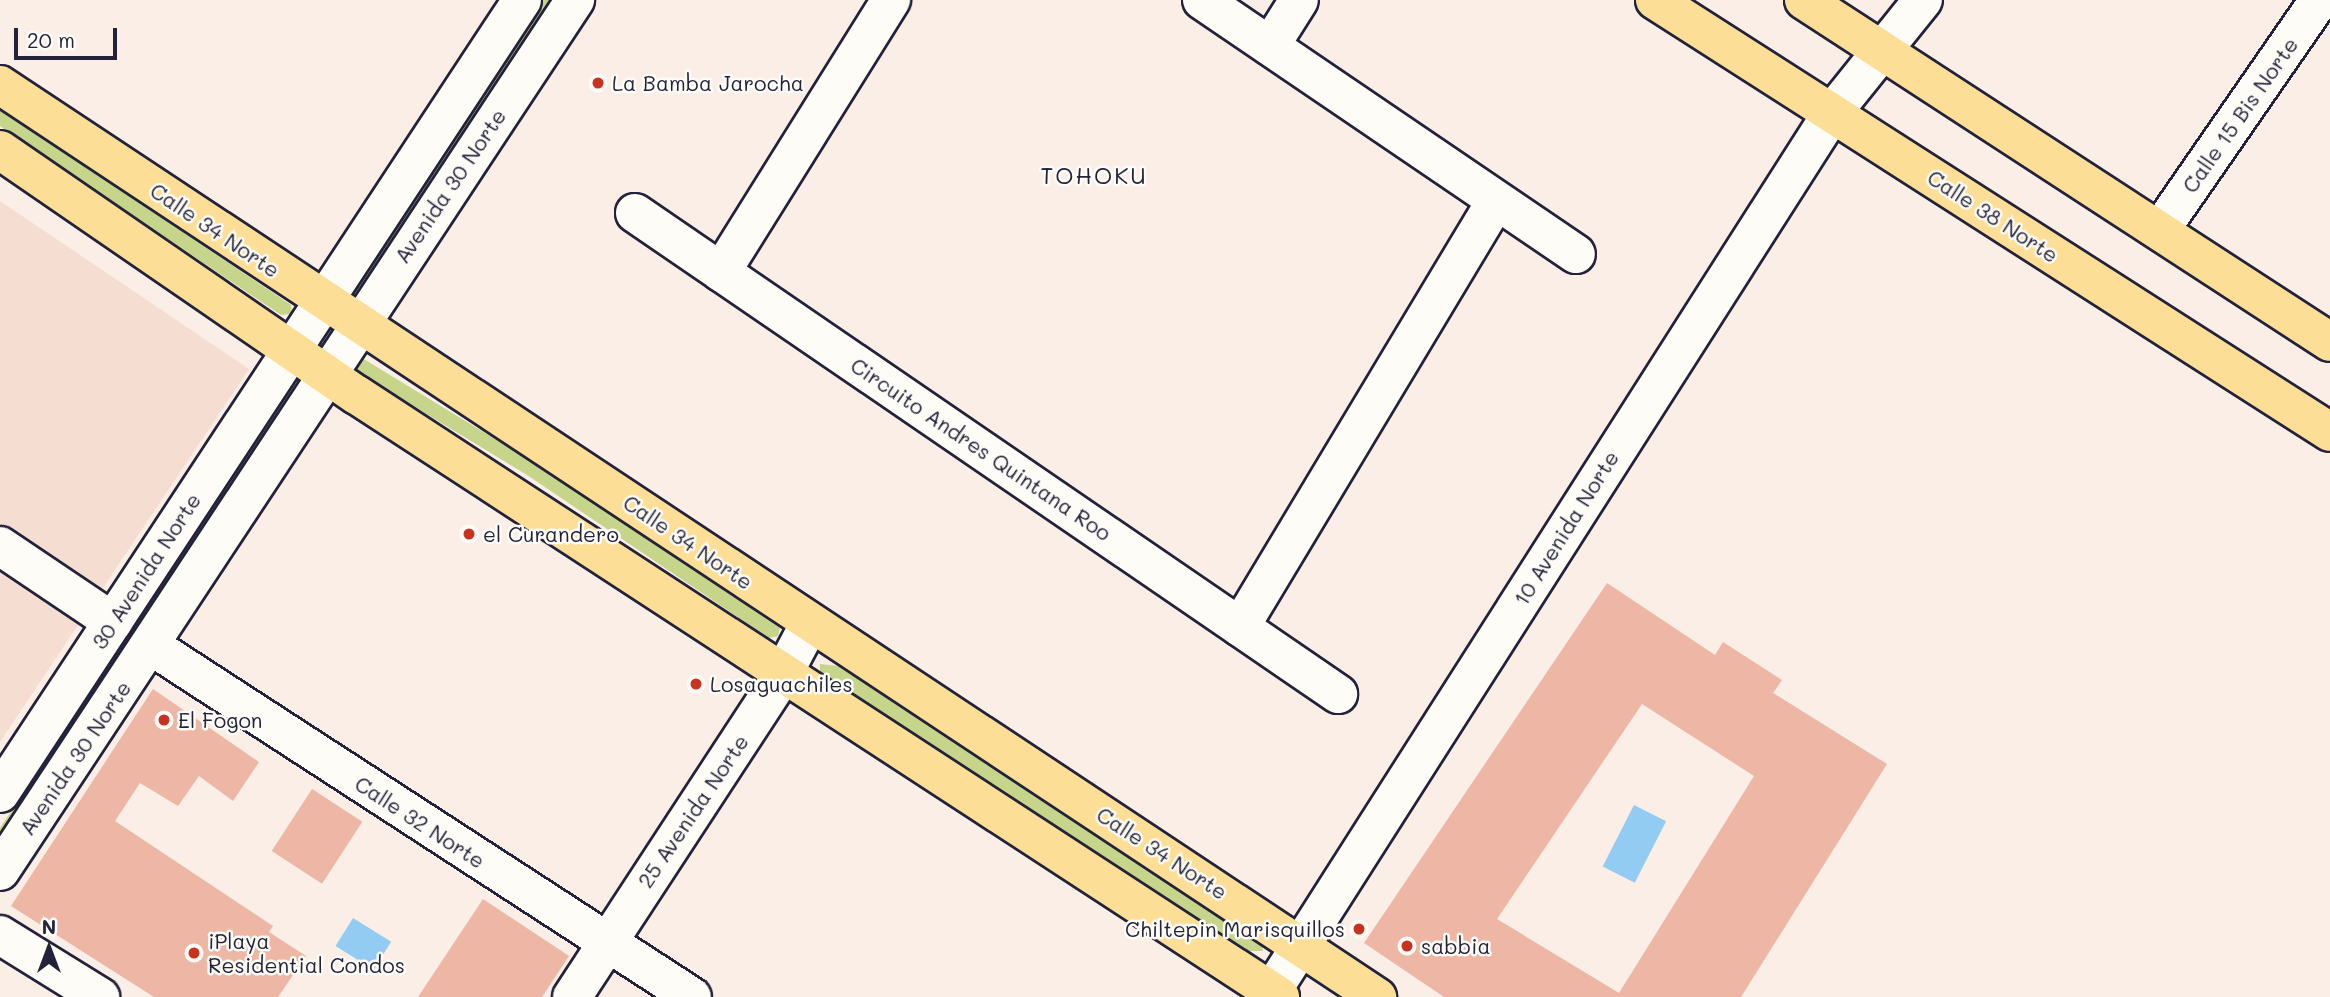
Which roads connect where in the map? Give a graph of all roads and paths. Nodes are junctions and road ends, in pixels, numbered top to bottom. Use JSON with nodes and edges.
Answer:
{"nodes":[{"id":1,"x":575,"y":0,"type":"edge"},
{"id":2,"x":891,"y":0,"type":"edge"},
{"id":3,"x":1202,"y":0,"type":"edge"},
{"id":4,"x":1299,"y":0,"type":"edge"},
{"id":5,"x":1655,"y":0,"type":"edge"},
{"id":6,"x":1804,"y":0,"type":"edge"},
{"id":7,"x":1923,"y":0,"type":"edge"},
{"id":8,"x":2319,"y":0,"type":"edge"},
{"id":9,"x":510,"y":4,"type":"edge"},
{"id":10,"x":1258,"y":24,"type":"edge"},
{"id":11,"x":1884,"y":55,"type":"junction"},
{"id":12,"x":0,"y":85,"type":"edge"},
{"id":13,"x":1832,"y":113,"type":"junction"},
{"id":14,"x":0,"y":150,"type":"edge"},
{"id":15,"x":1496,"y":201,"type":"junction"},
{"id":16,"x":635,"y":213,"type":"dead end"},
{"id":17,"x":2161,"y":230,"type":"junction"},
{"id":18,"x":1576,"y":254,"type":"dead end"},
{"id":19,"x":721,"y":272,"type":"junction"},
{"id":20,"x":322,"y":300,"type":"junction"},
{"id":21,"x":358,"y":324,"type":"junction"},
{"id":22,"x":2330,"y":342,"type":"edge"},
{"id":23,"x":290,"y":348,"type":"junction"},
{"id":24,"x":326,"y":373,"type":"junction"},
{"id":25,"x":2326,"y":422,"type":"edge"},
{"id":26,"x":0,"y":546,"type":"edge"},
{"id":27,"x":113,"y":622,"type":"junction"},
{"id":28,"x":810,"y":623,"type":"junction"},
{"id":29,"x":1240,"y":627,"type":"junction"},
{"id":30,"x":150,"y":645,"type":"junction"},
{"id":31,"x":783,"y":674,"type":"junction"},
{"id":32,"x":1338,"y":694,"type":"dead end"},
{"id":33,"x":0,"y":793,"type":"edge"},
{"id":34,"x":0,"y":871,"type":"edge"},
{"id":35,"x":0,"y":935,"type":"edge"},
{"id":36,"x":606,"y":943,"type":"junction"},
{"id":37,"x":1302,"y":945,"type":"junction"},
{"id":38,"x":1273,"y":995,"type":"edge"},
{"id":39,"x":100,"y":997,"type":"edge"},
{"id":40,"x":572,"y":997,"type":"edge"},
{"id":41,"x":692,"y":997,"type":"edge"},
{"id":42,"x":1377,"y":997,"type":"edge"}],
"edges":[{"from":1,"to":21,"type":"street","name":"Avenida 30 Norte"},
{"from":2,"to":19,"type":"street"},
{"from":3,"to":10,"type":"street"},
{"from":4,"to":10,"type":"street"},
{"from":5,"to":13,"type":"main road","name":"Calle 38 Norte"},
{"from":6,"to":11,"type":"main road"},
{"from":7,"to":11,"type":"street","name":"10 Avenida Norte"},
{"from":8,"to":17,"type":"street","name":"Calle 15 Bis Norte"},
{"from":9,"to":20,"type":"street","name":"Avenida 30 Norte"},
{"from":10,"to":15,"type":"street"},
{"from":11,"to":13,"type":"street","name":"10 Avenida Norte"},
{"from":11,"to":17,"type":"main road"},
{"from":12,"to":20,"type":"main road","name":"Calle 34 Norte"},
{"from":13,"to":25,"type":"main road","name":"Calle 38 Norte"},
{"from":13,"to":37,"type":"street","name":"10 Avenida Norte"},
{"from":14,"to":23,"type":"main road"},
{"from":15,"to":18,"type":"street"},
{"from":15,"to":29,"type":"street"},
{"from":16,"to":19,"type":"street","name":"Circuito Andres Quintana Roo"},
{"from":17,"to":22,"type":"main road"},
{"from":19,"to":29,"type":"street","name":"Circuito Andres Quintana Roo"},
{"from":20,"to":21,"type":"main road","name":"Calle 34 Norte"},
{"from":20,"to":23,"type":"street","name":"Avenida 30 Norte"},
{"from":21,"to":24,"type":"street","name":"Avenida 30 Norte"},
{"from":21,"to":28,"type":"main road","name":"Calle 34 Norte"},
{"from":23,"to":24,"type":"main road"},
{"from":23,"to":27,"type":"street","name":"30 Avenida Norte"},
{"from":24,"to":30,"type":"street","name":"30 Avenida Norte"},
{"from":24,"to":31,"type":"main road"},
{"from":26,"to":27,"type":"street"},
{"from":27,"to":33,"type":"street","name":"30 Avenida Norte"},
{"from":28,"to":31,"type":"street","name":"25 Avenida Norte"},
{"from":28,"to":37,"type":"main road","name":"Calle 34 Norte"},
{"from":29,"to":32,"type":"street","name":"Circuito Andres Quintana Roo"},
{"from":30,"to":34,"type":"street","name":"Avenida 30 Norte"},
{"from":30,"to":36,"type":"street","name":"Calle 32 Norte"},
{"from":31,"to":36,"type":"street","name":"25 Avenida Norte"},
{"from":31,"to":38,"type":"main road"},
{"from":35,"to":39,"type":"street"},
{"from":36,"to":40,"type":"street","name":"25 Avenida Norte"},
{"from":36,"to":41,"type":"street","name":"Calle 32 Norte"},
{"from":37,"to":38,"type":"street","name":"10 Avenida Norte"},
{"from":37,"to":42,"type":"main road","name":"Calle 34 Norte"}]}
